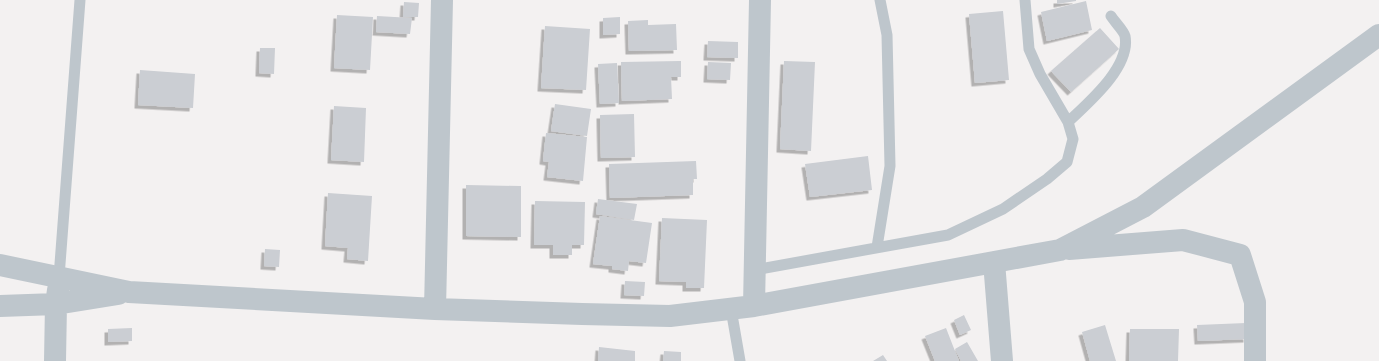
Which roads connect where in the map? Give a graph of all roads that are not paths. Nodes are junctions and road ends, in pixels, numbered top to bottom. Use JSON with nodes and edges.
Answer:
{"nodes":[{"id":1,"x":80,"y":0,"type":"edge"},
{"id":2,"x":442,"y":0,"type":"edge"},
{"id":3,"x":760,"y":0,"type":"edge"},
{"id":4,"x":880,"y":0,"type":"edge"},
{"id":5,"x":1025,"y":0,"type":"edge"},
{"id":6,"x":1111,"y":16,"type":"dead end"},
{"id":7,"x":1379,"y":36,"type":"edge"},
{"id":8,"x":1068,"y":122,"type":"junction"},
{"id":9,"x":877,"y":247,"type":"junction"},
{"id":10,"x":1060,"y":250,"type":"junction"},
{"id":11,"x":994,"y":262,"type":"junction"},
{"id":12,"x":0,"y":266,"type":"edge"},
{"id":13,"x":754,"y":270,"type":"junction"},
{"id":14,"x":59,"y":277,"type":"junction"},
{"id":15,"x":129,"y":292,"type":"junction"},
{"id":16,"x":56,"y":304,"type":"junction"},
{"id":17,"x":0,"y":306,"type":"edge"},
{"id":18,"x":754,"y":306,"type":"junction"},
{"id":19,"x":436,"y":309,"type":"junction"},
{"id":20,"x":731,"y":309,"type":"junction"},
{"id":21,"x":55,"y":361,"type":"edge"},
{"id":22,"x":740,"y":361,"type":"edge"},
{"id":23,"x":1002,"y":361,"type":"edge"},
{"id":24,"x":1255,"y":361,"type":"edge"}],
"edges":[{"from":1,"to":14,"type":"lane"},
{"from":2,"to":19,"type":"street"},
{"from":3,"to":13,"type":"street"},
{"from":4,"to":9,"type":"lane"},
{"from":5,"to":8,"type":"lane"},
{"from":6,"to":8,"type":"lane"},
{"from":7,"to":10,"type":"street"},
{"from":8,"to":9,"type":"lane"},
{"from":9,"to":13,"type":"lane"},
{"from":10,"to":11,"type":"street"},
{"from":10,"to":24,"type":"street"},
{"from":11,"to":18,"type":"street"},
{"from":11,"to":23,"type":"street"},
{"from":12,"to":14,"type":"street"},
{"from":13,"to":18,"type":"street"},
{"from":14,"to":15,"type":"street"},
{"from":14,"to":16,"type":"street"},
{"from":15,"to":16,"type":"street"},
{"from":15,"to":19,"type":"street"},
{"from":16,"to":17,"type":"street"},
{"from":16,"to":21,"type":"street"},
{"from":18,"to":20,"type":"street"},
{"from":19,"to":20,"type":"street"},
{"from":20,"to":22,"type":"lane"}]}
